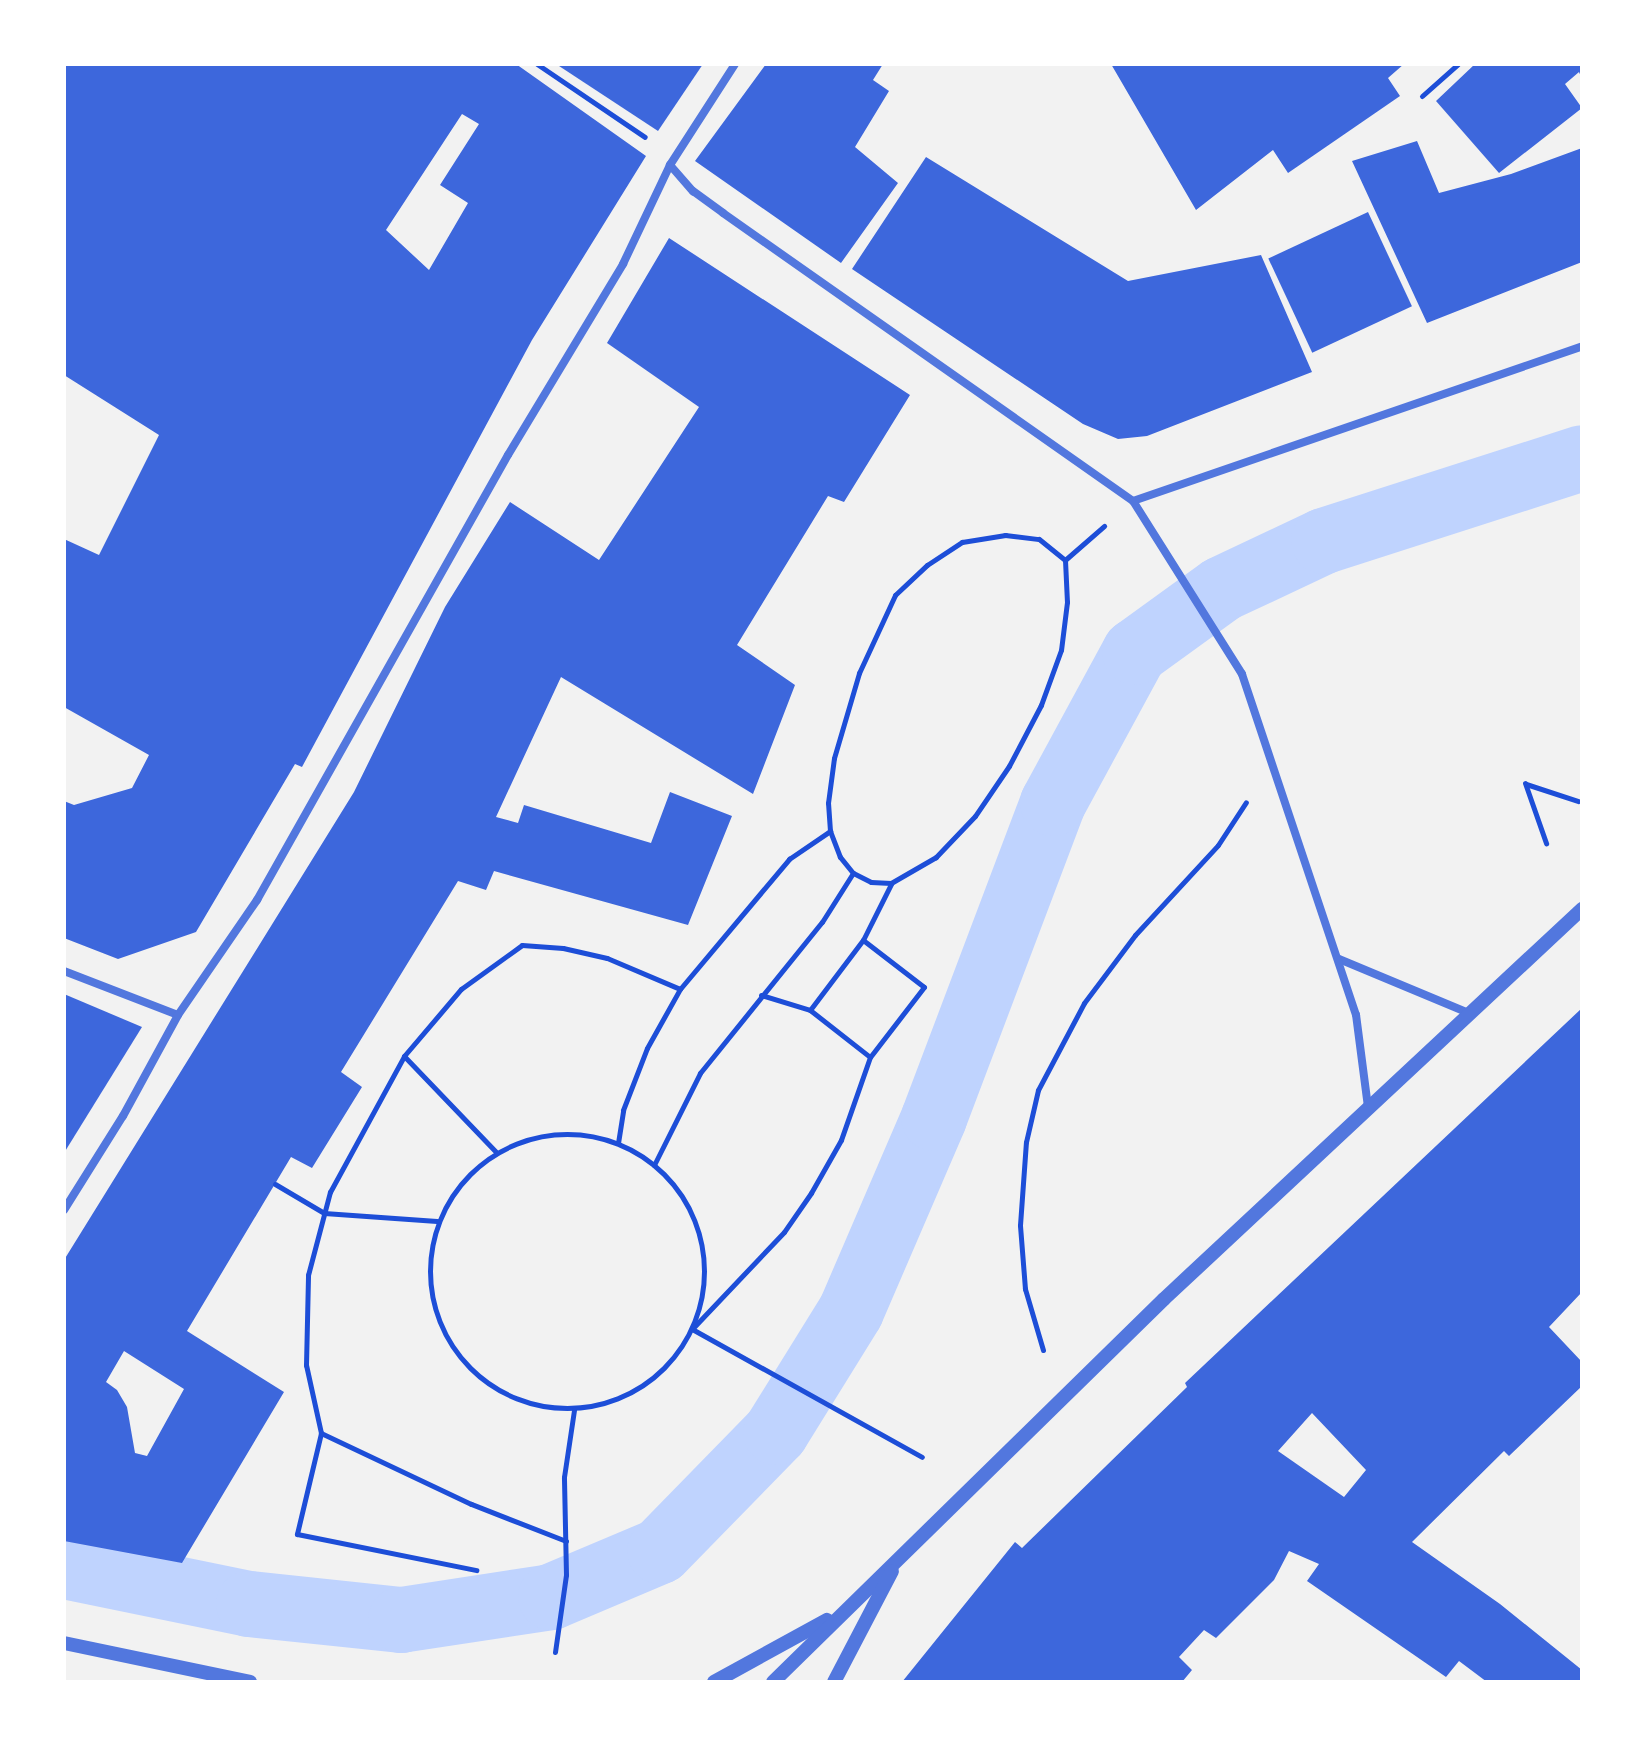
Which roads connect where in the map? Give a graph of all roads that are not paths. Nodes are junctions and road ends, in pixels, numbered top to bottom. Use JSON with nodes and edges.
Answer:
{"nodes":[{"id":1,"x":735,"y":64,"type":"edge"},
{"id":2,"x":670,"y":165,"type":"junction"},
{"id":3,"x":1582,"y":346,"type":"edge"},
{"id":4,"x":1133,"y":501,"type":"junction"},
{"id":5,"x":1582,"y":909,"type":"edge"},
{"id":6,"x":1339,"y":959,"type":"junction"},
{"id":7,"x":64,"y":971,"type":"edge"},
{"id":8,"x":178,"y":1015,"type":"junction"},
{"id":9,"x":1473,"y":1015,"type":"junction"},
{"id":10,"x":1369,"y":1111,"type":"junction"},
{"id":11,"x":64,"y":1210,"type":"edge"},
{"id":12,"x":898,"y":1560,"type":"junction"},
{"id":13,"x":844,"y":1610,"type":"junction"},
{"id":14,"x":64,"y":1643,"type":"edge"},
{"id":15,"x":834,"y":1679,"type":"edge"},
{"id":16,"x":250,"y":1682,"type":"edge"},
{"id":17,"x":714,"y":1682,"type":"edge"},
{"id":18,"x":773,"y":1682,"type":"edge"}],
"edges":[{"from":1,"to":2,"type":"street"},
{"from":2,"to":4,"type":"street"},
{"from":2,"to":8,"type":"street"},
{"from":3,"to":4,"type":"street"},
{"from":4,"to":6,"type":"street"},
{"from":5,"to":9,"type":"street"},
{"from":6,"to":9,"type":"street"},
{"from":6,"to":10,"type":"street"},
{"from":7,"to":8,"type":"street"},
{"from":8,"to":11,"type":"street"},
{"from":9,"to":10,"type":"street"},
{"from":10,"to":12,"type":"street"},
{"from":12,"to":13,"type":"street"},
{"from":12,"to":15,"type":"street"},
{"from":13,"to":17,"type":"street"},
{"from":13,"to":18,"type":"street"},
{"from":14,"to":16,"type":"street"}]}
